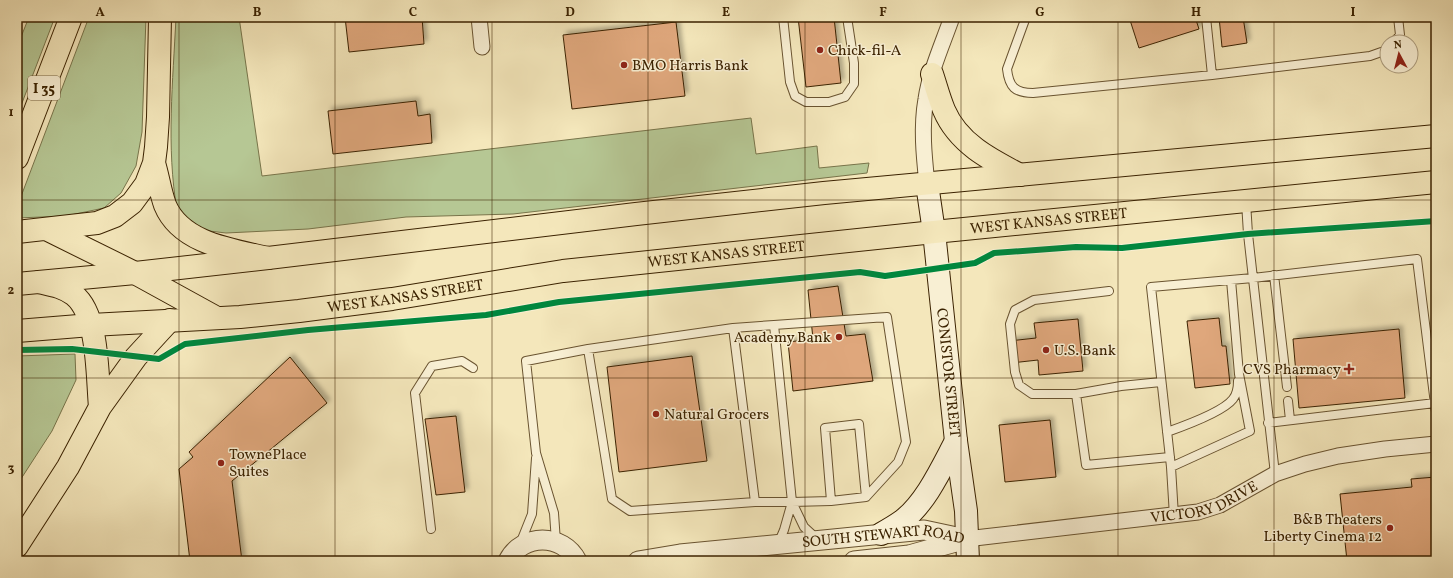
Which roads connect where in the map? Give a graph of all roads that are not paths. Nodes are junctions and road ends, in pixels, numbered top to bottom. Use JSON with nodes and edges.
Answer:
{"nodes":[{"id":1,"x":71,"y":17,"type":"edge"},
{"id":2,"x":160,"y":17,"type":"edge"},
{"id":3,"x":479,"y":17,"type":"edge"},
{"id":4,"x":783,"y":17,"type":"edge"},
{"id":5,"x":847,"y":17,"type":"edge"},
{"id":6,"x":952,"y":17,"type":"edge"},
{"id":7,"x":1026,"y":17,"type":"edge"},
{"id":8,"x":1206,"y":17,"type":"edge"},
{"id":9,"x":1398,"y":17,"type":"edge"},
{"id":10,"x":1400,"y":34,"type":"edge"},
{"id":11,"x":482,"y":47,"type":"dead end"},
{"id":12,"x":1379,"y":53,"type":"edge"},
{"id":13,"x":932,"y":74,"type":"junction"},
{"id":14,"x":1212,"y":75,"type":"junction"},
{"id":15,"x":1436,"y":136,"type":"edge"},
{"id":16,"x":17,"y":158,"type":"edge"},
{"id":17,"x":154,"y":162,"type":"junction"},
{"id":18,"x":1020,"y":175,"type":"junction"},
{"id":19,"x":1436,"y":182,"type":"edge"},
{"id":20,"x":927,"y":184,"type":"junction"},
{"id":21,"x":1246,"y":202,"type":"junction"},
{"id":22,"x":46,"y":229,"type":"junction"},
{"id":23,"x":17,"y":232,"type":"edge"},
{"id":24,"x":934,"y":232,"type":"junction"},
{"id":25,"x":268,"y":258,"type":"junction"},
{"id":26,"x":135,"y":273,"type":"junction"},
{"id":27,"x":1274,"y":275,"type":"junction"},
{"id":28,"x":1253,"y":278,"type":"junction"},
{"id":29,"x":1231,"y":280,"type":"junction"},
{"id":30,"x":27,"y":283,"type":"edge"},
{"id":31,"x":1109,"y":291,"type":"dead end"},
{"id":32,"x":215,"y":317,"type":"junction"},
{"id":33,"x":170,"y":320,"type":"junction"},
{"id":34,"x":91,"y":325,"type":"junction"},
{"id":35,"x":774,"y":325,"type":"junction"},
{"id":36,"x":733,"y":328,"type":"junction"},
{"id":37,"x":17,"y":331,"type":"edge"},
{"id":38,"x":588,"y":349,"type":"junction"},
{"id":39,"x":474,"y":368,"type":"dead end"},
{"id":40,"x":1239,"y":374,"type":"junction"},
{"id":41,"x":1161,"y":382,"type":"junction"},
{"id":42,"x":1286,"y":387,"type":"dead end"},
{"id":43,"x":1076,"y":394,"type":"junction"},
{"id":44,"x":1288,"y":401,"type":"dead end"},
{"id":45,"x":1435,"y":403,"type":"edge"},
{"id":46,"x":100,"y":407,"type":"junction"},
{"id":47,"x":1436,"y":412,"type":"edge"},
{"id":48,"x":1290,"y":420,"type":"junction"},
{"id":49,"x":1268,"y":423,"type":"junction"},
{"id":50,"x":1167,"y":432,"type":"junction"},
{"id":51,"x":956,"y":441,"type":"junction"},
{"id":52,"x":1436,"y":444,"type":"edge"},
{"id":53,"x":536,"y":453,"type":"junction"},
{"id":54,"x":1170,"y":457,"type":"junction"},
{"id":55,"x":1171,"y":466,"type":"junction"},
{"id":56,"x":1275,"y":474,"type":"junction"},
{"id":57,"x":866,"y":497,"type":"junction"},
{"id":58,"x":831,"y":501,"type":"junction"},
{"id":59,"x":755,"y":502,"type":"junction"},
{"id":60,"x":792,"y":502,"type":"junction"},
{"id":61,"x":1174,"y":516,"type":"junction"},
{"id":62,"x":432,"y":529,"type":"dead end"},
{"id":63,"x":881,"y":534,"type":"junction"},
{"id":64,"x":966,"y":539,"type":"junction"},
{"id":65,"x":818,"y":540,"type":"junction"},
{"id":66,"x":556,"y":542,"type":"junction"},
{"id":67,"x":777,"y":545,"type":"junction"},
{"id":68,"x":17,"y":546,"type":"edge"},
{"id":69,"x":509,"y":556,"type":"edge"},
{"id":70,"x":580,"y":560,"type":"edge"},
{"id":71,"x":638,"y":561,"type":"edge"},
{"id":72,"x":854,"y":561,"type":"edge"},
{"id":73,"x":968,"y":561,"type":"edge"}],
"edges":[{"from":1,"to":16,"type":"highway","number":"I 35"},
{"from":2,"to":17,"type":"highway"},
{"from":3,"to":11,"type":"street"},
{"from":4,"to":5,"type":"lane"},
{"from":6,"to":13,"type":"street"},
{"from":7,"to":14,"type":"lane"},
{"from":8,"to":14,"type":"lane"},
{"from":9,"to":10,"type":"lane"},
{"from":12,"to":14,"type":"lane"},
{"from":13,"to":18,"type":"highway"},
{"from":13,"to":20,"type":"street"},
{"from":15,"to":18,"type":"highway"},
{"from":17,"to":22,"type":"highway"},
{"from":17,"to":25,"type":"highway"},
{"from":18,"to":20,"type":"highway"},
{"from":19,"to":21,"type":"highway","name":"WEST KANSAS STREET"},
{"from":20,"to":24,"type":"main road","name":"CONISTOR STREET"},
{"from":20,"to":25,"type":"highway"},
{"from":21,"to":24,"type":"highway","name":"WEST KANSAS STREET"},
{"from":21,"to":28,"type":"lane"},
{"from":22,"to":23,"type":"highway"},
{"from":22,"to":26,"type":"highway"},
{"from":24,"to":32,"type":"highway","name":"WEST KANSAS STREET"},
{"from":24,"to":51,"type":"main road","name":"CONISTOR STREET"},
{"from":25,"to":26,"type":"highway"},
{"from":26,"to":30,"type":"highway"},
{"from":26,"to":32,"type":"highway"},
{"from":27,"to":28,"type":"lane"},
{"from":27,"to":42,"type":"lane"},
{"from":27,"to":45,"type":"lane"},
{"from":28,"to":29,"type":"lane"},
{"from":28,"to":49,"type":"lane"},
{"from":29,"to":40,"type":"lane"},
{"from":29,"to":41,"type":"lane"},
{"from":30,"to":34,"type":"highway"},
{"from":31,"to":43,"type":"lane"},
{"from":32,"to":33,"type":"highway","name":"WEST KANSAS STREET"},
{"from":33,"to":34,"type":"highway","name":"WEST KANSAS STREET"},
{"from":33,"to":46,"type":"highway"},
{"from":34,"to":37,"type":"highway","name":"WEST KANSAS STREET"},
{"from":34,"to":46,"type":"highway"},
{"from":35,"to":36,"type":"lane"},
{"from":35,"to":57,"type":"lane"},
{"from":35,"to":60,"type":"lane"},
{"from":36,"to":38,"type":"lane"},
{"from":36,"to":59,"type":"lane"},
{"from":38,"to":53,"type":"lane"},
{"from":38,"to":59,"type":"lane"},
{"from":39,"to":62,"type":"lane"},
{"from":40,"to":50,"type":"lane"},
{"from":40,"to":55,"type":"lane"},
{"from":41,"to":43,"type":"lane"},
{"from":41,"to":50,"type":"lane"},
{"from":43,"to":54,"type":"lane"},
{"from":44,"to":48,"type":"lane"},
{"from":45,"to":47,"type":"lane"},
{"from":45,"to":48,"type":"lane"},
{"from":46,"to":68,"type":"highway"},
{"from":48,"to":49,"type":"lane"},
{"from":49,"to":56,"type":"lane"},
{"from":50,"to":54,"type":"lane"},
{"from":51,"to":63,"type":"main road"},
{"from":51,"to":64,"type":"main road","name":"CONISTOR STREET"},
{"from":52,"to":56,"type":"street","name":"VICTORY DRIVE"},
{"from":53,"to":66,"type":"lane"},
{"from":53,"to":69,"type":"lane"},
{"from":54,"to":55,"type":"lane"},
{"from":55,"to":61,"type":"lane"},
{"from":56,"to":61,"type":"street","name":"VICTORY DRIVE"},
{"from":57,"to":58,"type":"lane"},
{"from":57,"to":58,"type":"lane"},
{"from":58,"to":60,"type":"lane"},
{"from":59,"to":60,"type":"lane"},
{"from":60,"to":65,"type":"lane"},
{"from":60,"to":67,"type":"lane"},
{"from":61,"to":64,"type":"street","name":"VICTORY DRIVE"},
{"from":63,"to":64,"type":"street","name":"SOUTH STEWART ROAD"},
{"from":63,"to":65,"type":"street","name":"SOUTH STEWART ROAD"},
{"from":64,"to":72,"type":"street","name":"SOUTH STEWART ROAD"},
{"from":64,"to":73,"type":"main road","name":"CONISTOR STREET"},
{"from":65,"to":67,"type":"street","name":"SOUTH STEWART ROAD"},
{"from":66,"to":69,"type":"street"},
{"from":66,"to":70,"type":"street"},
{"from":67,"to":71,"type":"street","name":"SOUTH STEWART ROAD"}]}
